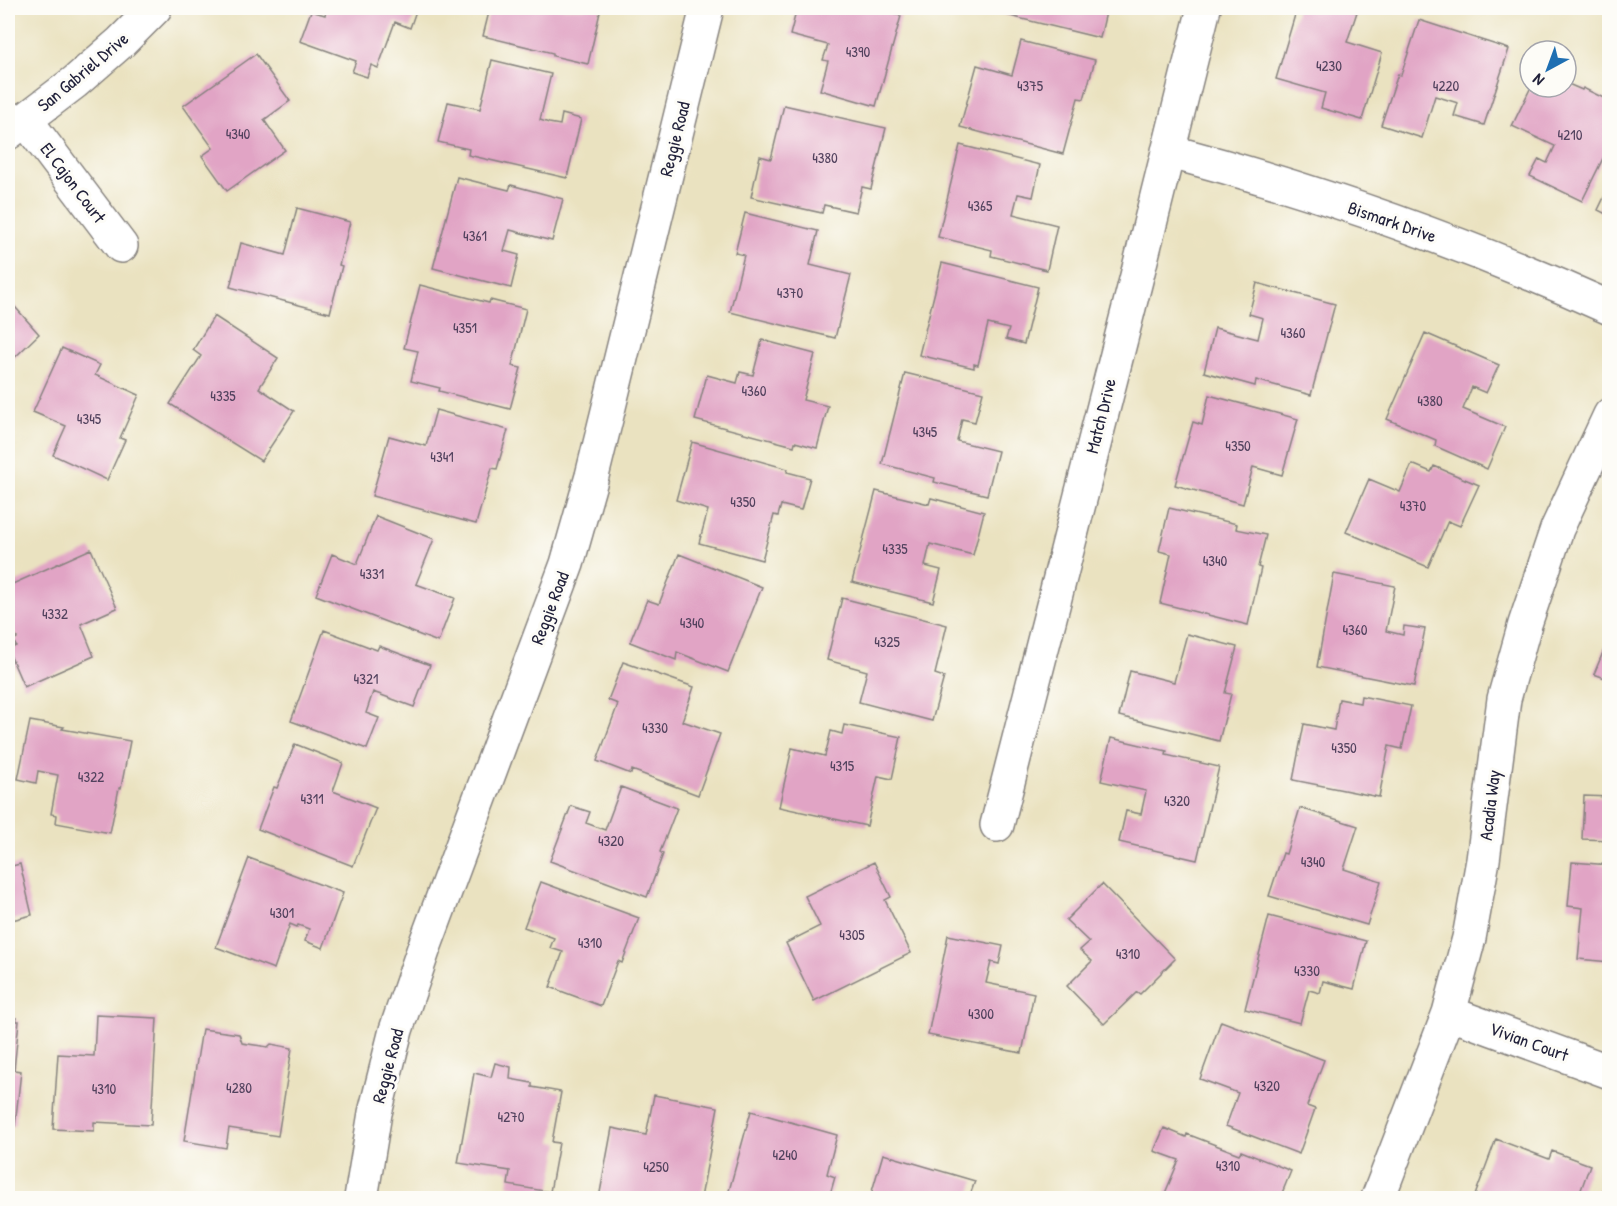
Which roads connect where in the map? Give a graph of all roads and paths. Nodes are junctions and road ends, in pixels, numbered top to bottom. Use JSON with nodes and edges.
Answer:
{"nodes":[{"id":1,"x":155,"y":8,"type":"edge"},
{"id":2,"x":707,"y":8,"type":"edge"},
{"id":3,"x":1204,"y":8,"type":"edge"},
{"id":4,"x":16,"y":126,"type":"edge"},
{"id":5,"x":1168,"y":151,"type":"junction"},
{"id":6,"x":121,"y":246,"type":"dead end"},
{"id":7,"x":1610,"y":308,"type":"edge"},
{"id":8,"x":1610,"y":415,"type":"edge"},
{"id":9,"x":997,"y":825,"type":"dead end"},
{"id":10,"x":1449,"y":1013,"type":"junction"},
{"id":11,"x":1610,"y":1072,"type":"edge"},
{"id":12,"x":361,"y":1198,"type":"edge"},
{"id":13,"x":1378,"y":1198,"type":"edge"}],
"edges":[{"from":1,"to":4,"type":"street","name":"San Gabriel Drive"},
{"from":2,"to":12,"type":"street","name":"Reggie Road"},
{"from":3,"to":5,"type":"street","name":"Match Drive"},
{"from":4,"to":6,"type":"street","name":"El Cajon Court"},
{"from":5,"to":7,"type":"street","name":"Bismark Drive"},
{"from":5,"to":9,"type":"street","name":"Match Drive"},
{"from":8,"to":10,"type":"street","name":"Acadia Way"},
{"from":10,"to":11,"type":"street","name":"Vivian Court"},
{"from":10,"to":13,"type":"street","name":"Acadia Way"}]}
